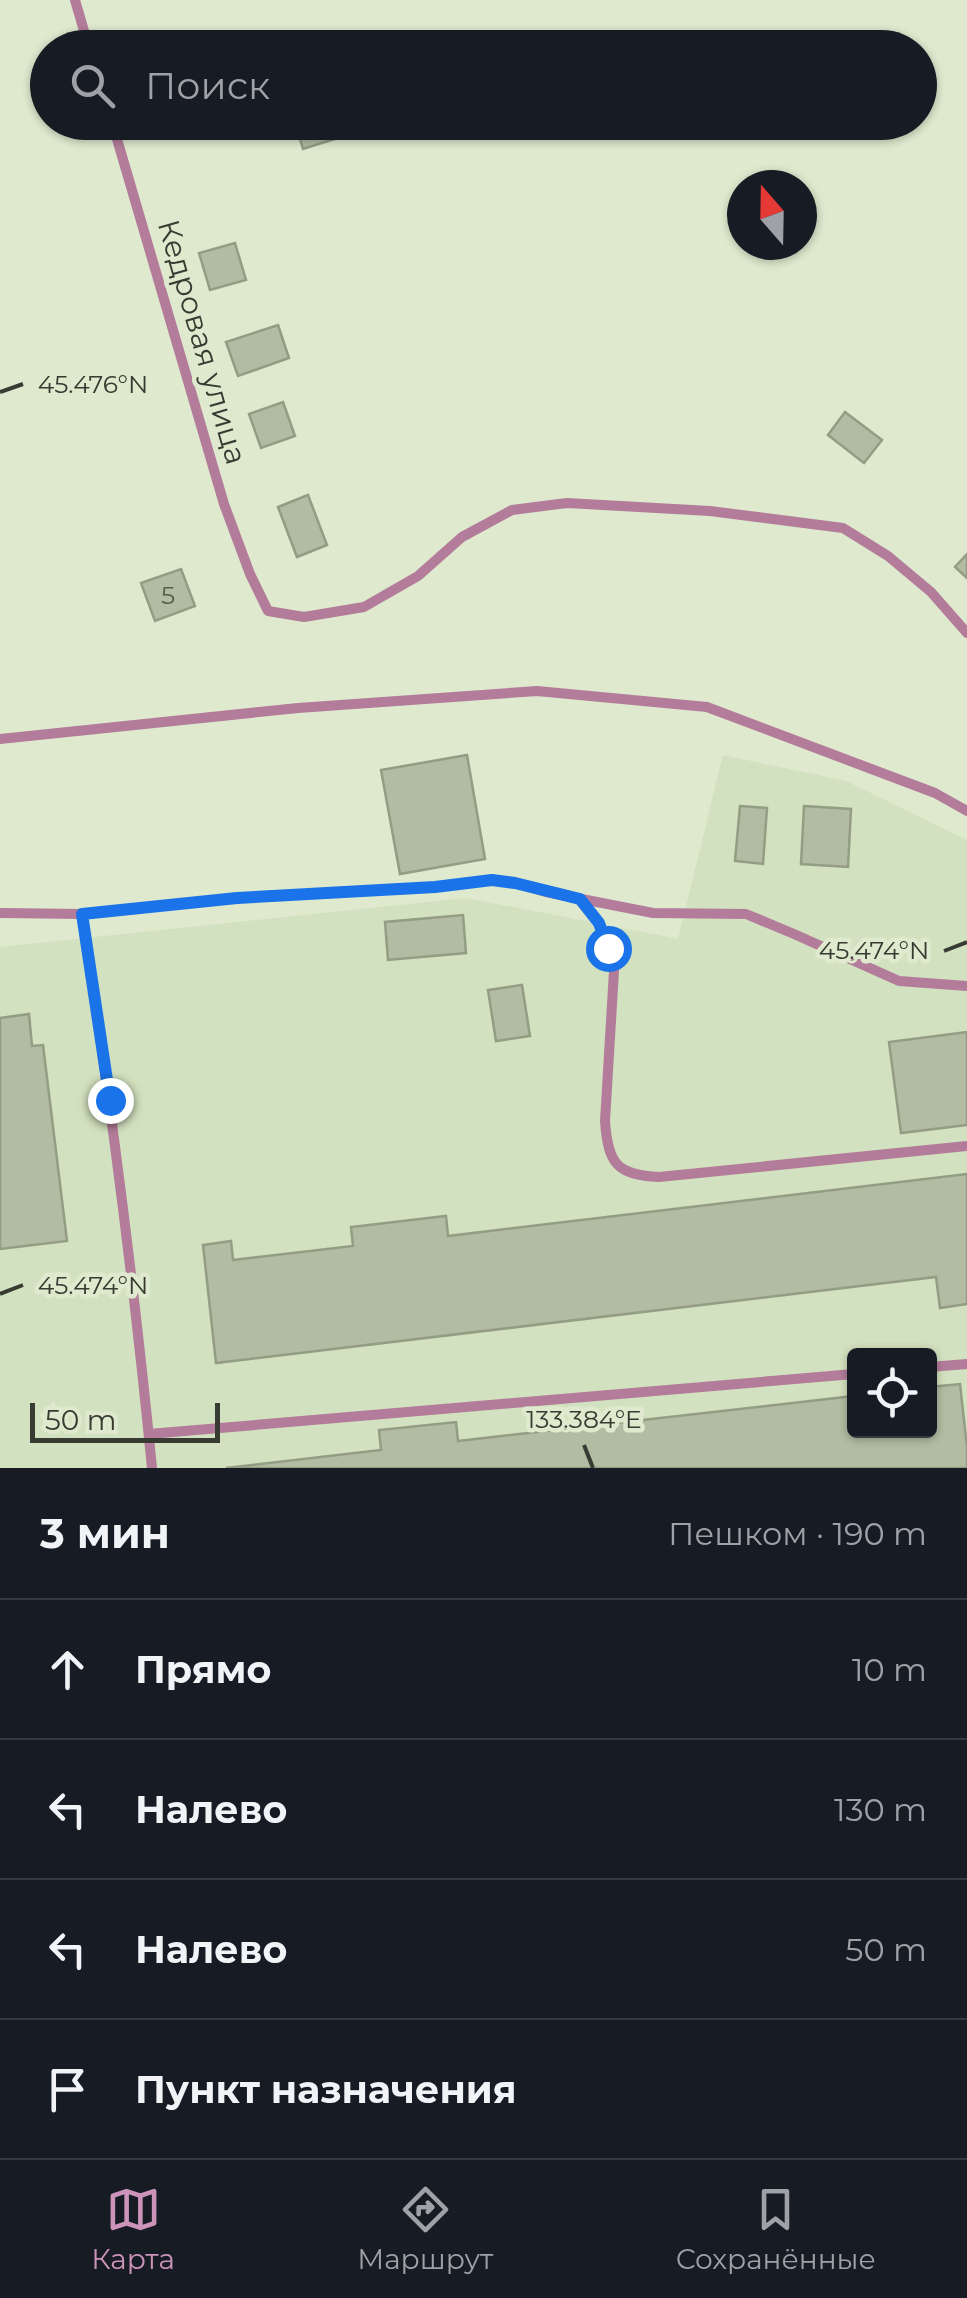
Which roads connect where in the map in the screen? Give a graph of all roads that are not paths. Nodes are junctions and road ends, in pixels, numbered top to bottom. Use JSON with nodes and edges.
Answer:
{"nodes":[{"id":1,"x":75,"y":0,"type":"edge"},
{"id":2,"x":84,"y":30,"type":"edge"},
{"id":3,"x":117,"y":140,"type":"edge"},
{"id":4,"x":967,"y":632,"type":"edge"},
{"id":5,"x":0,"y":739,"type":"edge"},
{"id":6,"x":967,"y":811,"type":"edge"},
{"id":7,"x":580,"y":899,"type":"junction"},
{"id":8,"x":0,"y":910,"type":"edge"},
{"id":9,"x":82,"y":914,"type":"junction"},
{"id":10,"x":967,"y":986,"type":"edge"},
{"id":11,"x":967,"y":1146,"type":"edge"},
{"id":12,"x":967,"y":1364,"type":"edge"},
{"id":13,"x":937,"y":1366,"type":"edge"},
{"id":14,"x":847,"y":1375,"type":"edge"},
{"id":15,"x":149,"y":1434,"type":"junction"},
{"id":16,"x":152,"y":1468,"type":"edge"}],
"edges":[{"from":1,"to":2,"type":"lane"},
{"from":3,"to":4,"type":"lane","name":"Кедровая улица"},
{"from":5,"to":6,"type":"lane"},
{"from":7,"to":9,"type":"lane"},
{"from":7,"to":10,"type":"lane"},
{"from":7,"to":11,"type":"lane"},
{"from":8,"to":9,"type":"lane"},
{"from":9,"to":15,"type":"lane"},
{"from":12,"to":13,"type":"lane"},
{"from":14,"to":15,"type":"lane"},
{"from":15,"to":16,"type":"lane"}]}
